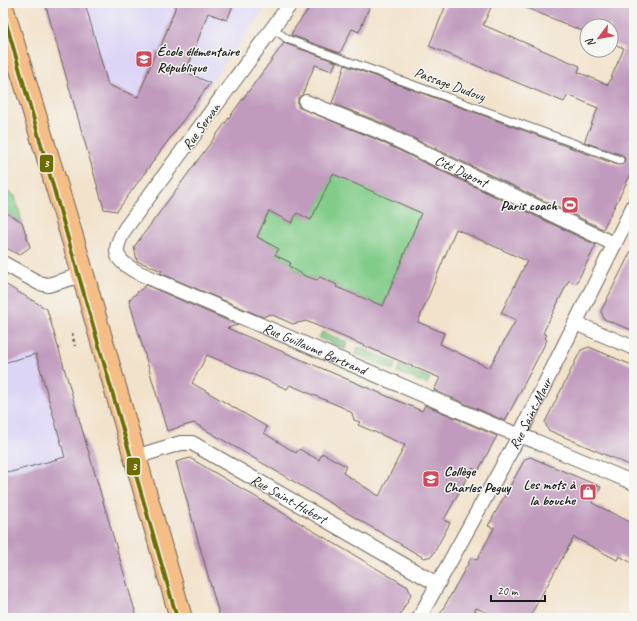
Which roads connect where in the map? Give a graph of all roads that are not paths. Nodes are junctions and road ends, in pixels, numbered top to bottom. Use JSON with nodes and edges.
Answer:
{"nodes":[{"id":1,"x":291,"y":3,"type":"edge"},
{"id":2,"x":3,"y":10,"type":"edge"},
{"id":3,"x":273,"y":28,"type":"junction"},
{"id":4,"x":9,"y":57,"type":"edge"},
{"id":5,"x":306,"y":102,"type":"dead end"},
{"id":6,"x":620,"y":160,"type":"dead end"},
{"id":7,"x":634,"y":205,"type":"edge"},
{"id":8,"x":614,"y":244,"type":"junction"},
{"id":9,"x":117,"y":253,"type":"joint"},
{"id":10,"x":3,"y":263,"type":"edge"},
{"id":11,"x":82,"y":275,"type":"junction"},
{"id":12,"x":575,"y":323,"type":"junction"},
{"id":13,"x":634,"y":348,"type":"edge"},
{"id":14,"x":519,"y":436,"type":"junction"},
{"id":15,"x":135,"y":458,"type":"junction"},
{"id":16,"x":634,"y":483,"type":"edge"},
{"id":17,"x":437,"y":584,"type":"junction"},
{"id":18,"x":181,"y":618,"type":"edge"},
{"id":19,"x":419,"y":618,"type":"edge"}],
"edges":[{"from":1,"to":3,"type":"street","name":"Rue Servan"},
{"from":2,"to":4,"type":"main road"},
{"from":3,"to":6,"type":"lane","name":"Passage Dudouy"},
{"from":3,"to":9,"type":"street","name":"Rue Servan"},
{"from":4,"to":11,"type":"main road"},
{"from":5,"to":8,"type":"street","name":"Cité Dupont"},
{"from":7,"to":8,"type":"street","name":"Rue Saint-Maur"},
{"from":8,"to":12,"type":"street","name":"Rue Saint-Maur"},
{"from":9,"to":14,"type":"street","name":"Rue Guillaume Bertrand"},
{"from":10,"to":11,"type":"street"},
{"from":11,"to":15,"type":"main road"},
{"from":12,"to":13,"type":"street"},
{"from":12,"to":14,"type":"street","name":"Rue Saint-Maur"},
{"from":14,"to":16,"type":"street","name":"Rue Guillaume Bertrand"},
{"from":14,"to":17,"type":"street","name":"Rue Saint-Maur"},
{"from":15,"to":17,"type":"street","name":"Rue Saint-Hubert"},
{"from":15,"to":18,"type":"main road"},
{"from":17,"to":19,"type":"street","name":"Rue Saint-Maur"}]}
